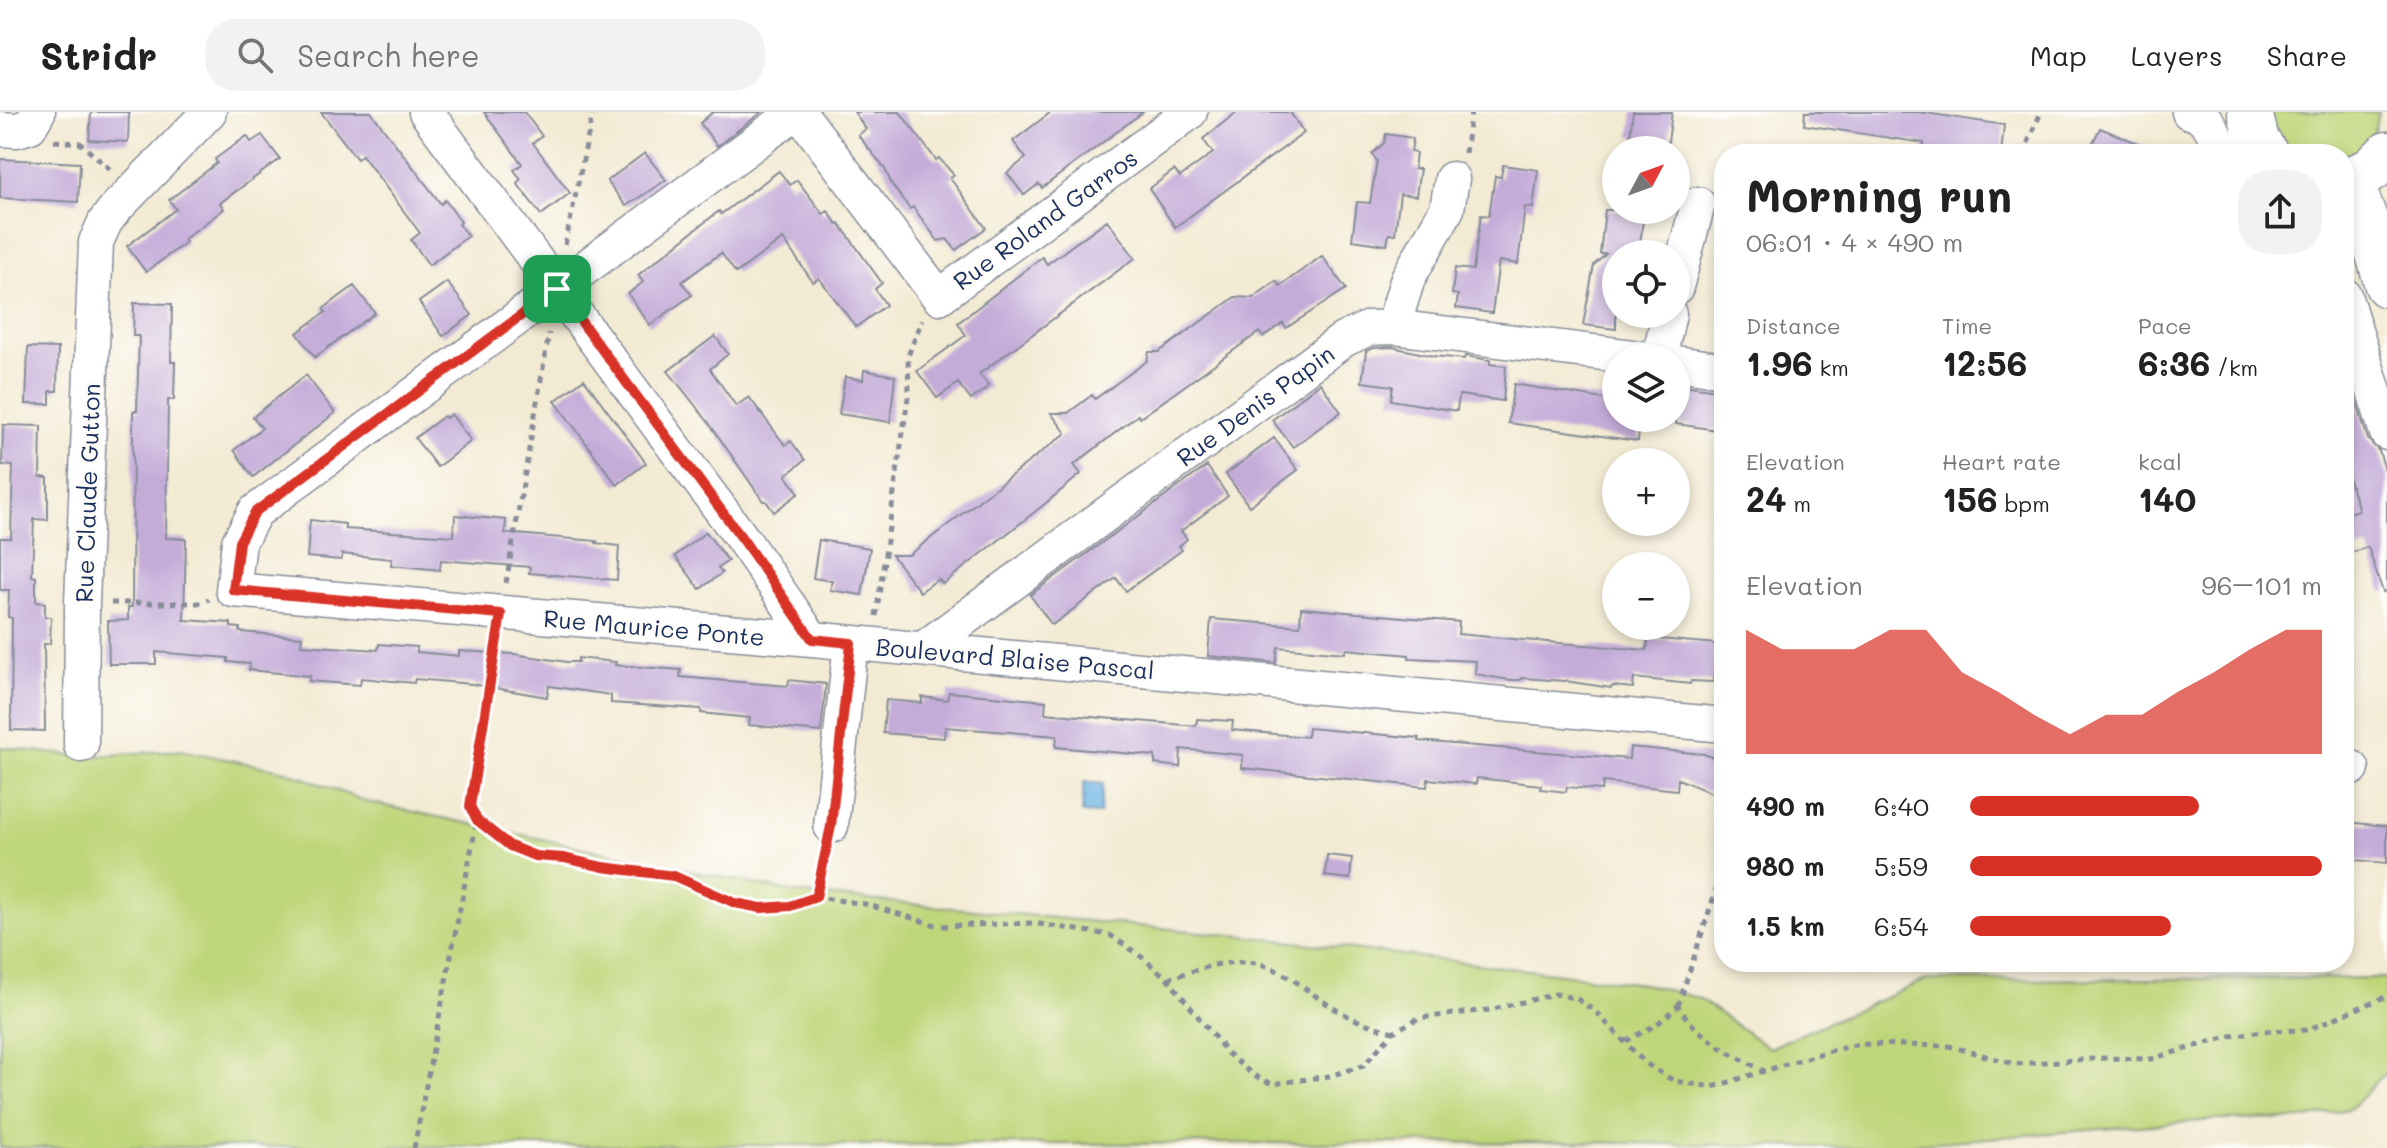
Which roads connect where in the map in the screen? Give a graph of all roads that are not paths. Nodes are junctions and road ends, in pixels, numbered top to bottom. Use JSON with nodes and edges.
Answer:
{"nodes":[{"id":1,"x":209,"y":112,"type":"edge"},
{"id":2,"x":426,"y":112,"type":"edge"},
{"id":3,"x":797,"y":112,"type":"edge"},
{"id":4,"x":1190,"y":112,"type":"edge"},
{"id":5,"x":2189,"y":112,"type":"edge"},
{"id":6,"x":2250,"y":112,"type":"edge"},
{"id":7,"x":2220,"y":144,"type":"edge"},
{"id":8,"x":2259,"y":144,"type":"edge"},
{"id":9,"x":2387,"y":154,"type":"edge"},
{"id":10,"x":2354,"y":177,"type":"edge"},
{"id":11,"x":1452,"y":179,"type":"road end"},
{"id":12,"x":2354,"y":196,"type":"edge"},
{"id":13,"x":1698,"y":204,"type":"dead end"},
{"id":14,"x":1688,"y":240,"type":"edge"},
{"id":15,"x":2387,"y":285,"type":"edge"},
{"id":16,"x":557,"y":289,"type":"junction"},
{"id":17,"x":1393,"y":327,"type":"junction"},
{"id":18,"x":2354,"y":327,"type":"edge"},
{"id":19,"x":1602,"y":353,"type":"edge"},
{"id":20,"x":1690,"y":365,"type":"edge"},
{"id":21,"x":1714,"y":369,"type":"edge"},
{"id":22,"x":2387,"y":433,"type":"edge"},
{"id":23,"x":812,"y":639,"type":"junction"},
{"id":24,"x":861,"y":644,"type":"junction"},
{"id":25,"x":923,"y":649,"type":"junction"},
{"id":26,"x":1714,"y":724,"type":"edge"},
{"id":27,"x":81,"y":745,"type":"dead end"},
{"id":28,"x":831,"y":826,"type":"road end"}],
"edges":[{"from":1,"to":27,"type":"street","name":"Rue Claude Gutton"},
{"from":2,"to":16,"type":"street"},
{"from":3,"to":4,"type":"street","name":"Rue Roland Garros"},
{"from":3,"to":16,"type":"street"},
{"from":5,"to":7,"type":"street"},
{"from":6,"to":8,"type":"main road"},
{"from":9,"to":10,"type":"main road"},
{"from":11,"to":17,"type":"street"},
{"from":12,"to":15,"type":"main road"},
{"from":13,"to":14,"type":"street"},
{"from":16,"to":23,"type":"street"},
{"from":16,"to":23,"type":"street","name":"Rue Maurice Ponte"},
{"from":17,"to":19,"type":"street","name":"Rue Denis Papin"},
{"from":17,"to":25,"type":"street","name":"Rue Denis Papin"},
{"from":18,"to":22,"type":"street"},
{"from":20,"to":21,"type":"street"},
{"from":23,"to":24,"type":"street","name":"Boulevard Blaise Pascal"},
{"from":24,"to":25,"type":"street","name":"Boulevard Blaise Pascal"},
{"from":24,"to":28,"type":"street"},
{"from":25,"to":26,"type":"street","name":"Boulevard Blaise Pascal"}]}
